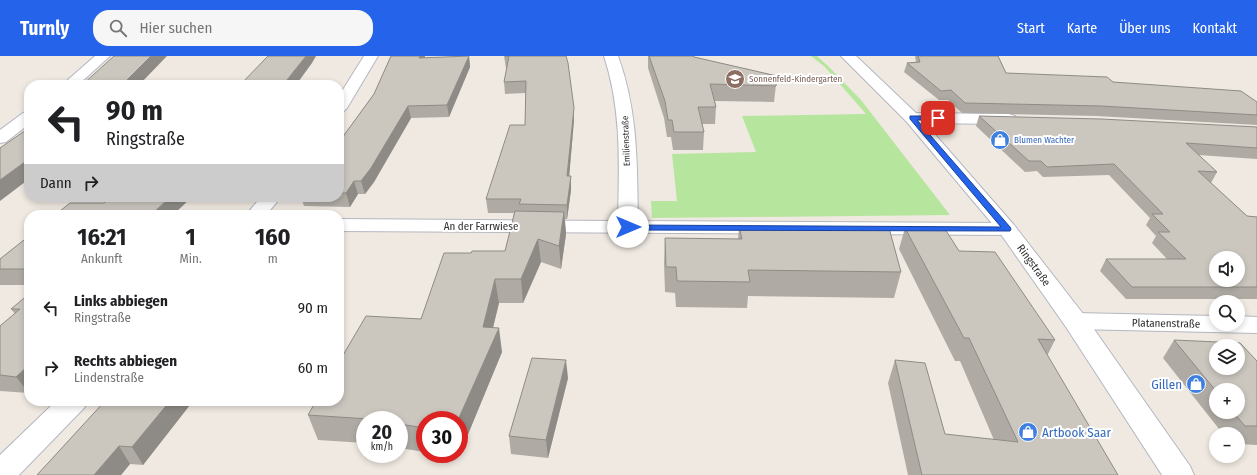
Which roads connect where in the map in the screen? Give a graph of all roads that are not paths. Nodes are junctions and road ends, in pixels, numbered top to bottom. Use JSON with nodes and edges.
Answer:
{"nodes":[{"id":1,"x":103,"y":56,"type":"edge"},
{"id":2,"x":371,"y":56,"type":"edge"},
{"id":3,"x":611,"y":56,"type":"edge"},
{"id":4,"x":848,"y":56,"type":"edge"},
{"id":5,"x":75,"y":80,"type":"edge"},
{"id":6,"x":344,"y":100,"type":"edge"},
{"id":7,"x":912,"y":118,"type":"junction"},
{"id":8,"x":1023,"y":119,"type":"edge"},
{"id":9,"x":24,"y":120,"type":"edge"},
{"id":10,"x":0,"y":138,"type":"edge"},
{"id":11,"x":267,"y":202,"type":"edge"},
{"id":12,"x":260,"y":210,"type":"edge"},
{"id":13,"x":344,"y":225,"type":"edge"},
{"id":14,"x":628,"y":227,"type":"junction"},
{"id":15,"x":1007,"y":229,"type":"junction"},
{"id":16,"x":1075,"y":321,"type":"junction"},
{"id":17,"x":1257,"y":325,"type":"edge"},
{"id":18,"x":69,"y":406,"type":"edge"},
{"id":19,"x":0,"y":474,"type":"edge"},
{"id":20,"x":1178,"y":475,"type":"edge"}],
"edges":[{"from":1,"to":5,"type":"street"},
{"from":2,"to":6,"type":"street"},
{"from":3,"to":14,"type":"street","name":"Emilienstraße"},
{"from":4,"to":7,"type":"street","name":"Ringstraße"},
{"from":7,"to":8,"type":"street"},
{"from":7,"to":15,"type":"street","name":"Ringstraße"},
{"from":9,"to":10,"type":"street"},
{"from":11,"to":12,"type":"street"},
{"from":13,"to":14,"type":"street","name":"An der Farrwiese"},
{"from":14,"to":15,"type":"street","name":"An der Farrwiese"},
{"from":15,"to":16,"type":"street","name":"Ringstraße"},
{"from":16,"to":17,"type":"street","name":"Platanenstraße"},
{"from":16,"to":20,"type":"street","name":"Ringstraße"},
{"from":18,"to":19,"type":"street"}]}
